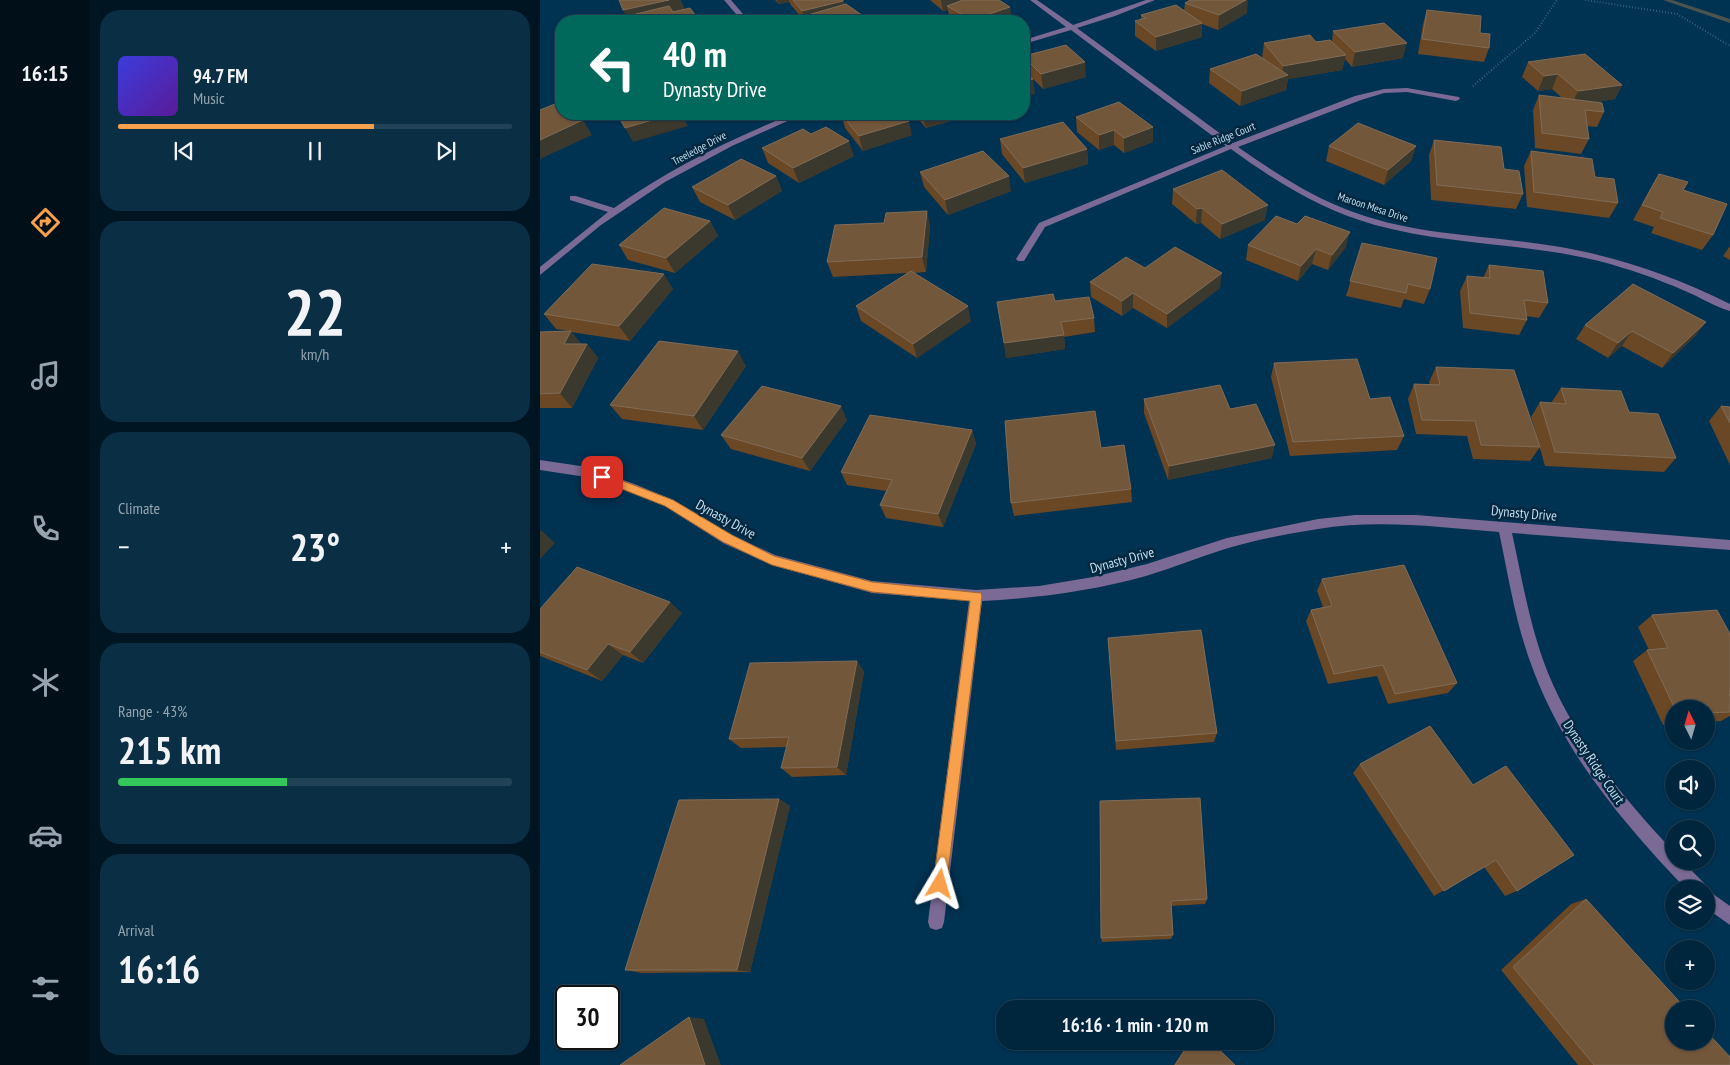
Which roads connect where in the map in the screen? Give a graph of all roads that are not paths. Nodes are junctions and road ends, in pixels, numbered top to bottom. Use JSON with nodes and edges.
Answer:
{"nodes":[{"id":1,"x":727,"y":0,"type":"edge"},
{"id":2,"x":1033,"y":0,"type":"edge"},
{"id":3,"x":1152,"y":0,"type":"edge"},
{"id":4,"x":741,"y":15,"type":"edge"},
{"id":5,"x":1072,"y":28,"type":"junction"},
{"id":6,"x":1030,"y":40,"type":"edge"},
{"id":7,"x":1456,"y":99,"type":"road end"},
{"id":8,"x":786,"y":120,"type":"edge"},
{"id":9,"x":1232,"y":146,"type":"junction"},
{"id":10,"x":573,"y":198,"type":"dead end"},
{"id":11,"x":615,"y":211,"type":"junction"},
{"id":12,"x":1020,"y":259,"type":"dead end"},
{"id":13,"x":540,"y":272,"type":"edge"},
{"id":14,"x":1730,"y":308,"type":"edge"},
{"id":15,"x":540,"y":465,"type":"edge"},
{"id":16,"x":1504,"y":526,"type":"junction"},
{"id":17,"x":1730,"y":545,"type":"edge"},
{"id":18,"x":976,"y":596,"type":"junction"},
{"id":19,"x":1689,"y":880,"type":"edge"},
{"id":20,"x":1715,"y":904,"type":"edge"},
{"id":21,"x":1730,"y":917,"type":"edge"},
{"id":22,"x":936,"y":922,"type":"dead end"}],
"edges":[{"from":1,"to":4,"type":"street"},
{"from":2,"to":5,"type":"street","name":"Maroon Mesa Drive"},
{"from":3,"to":5,"type":"street"},
{"from":5,"to":6,"type":"street"},
{"from":5,"to":9,"type":"street","name":"Maroon Mesa Drive"},
{"from":7,"to":9,"type":"street","name":"Sable Ridge Court"},
{"from":8,"to":11,"type":"street","name":"Treeledge Drive"},
{"from":9,"to":12,"type":"street","name":"Sable Ridge Court"},
{"from":9,"to":14,"type":"street","name":"Maroon Mesa Drive"},
{"from":10,"to":11,"type":"street"},
{"from":11,"to":13,"type":"street","name":"Treeledge Drive"},
{"from":15,"to":18,"type":"street","name":"Dynasty Drive"},
{"from":16,"to":17,"type":"street","name":"Dynasty Drive"},
{"from":16,"to":18,"type":"street","name":"Dynasty Drive"},
{"from":16,"to":19,"type":"street","name":"Dynasty Ridge Court"},
{"from":18,"to":22,"type":"street"},
{"from":20,"to":21,"type":"street"}]}
